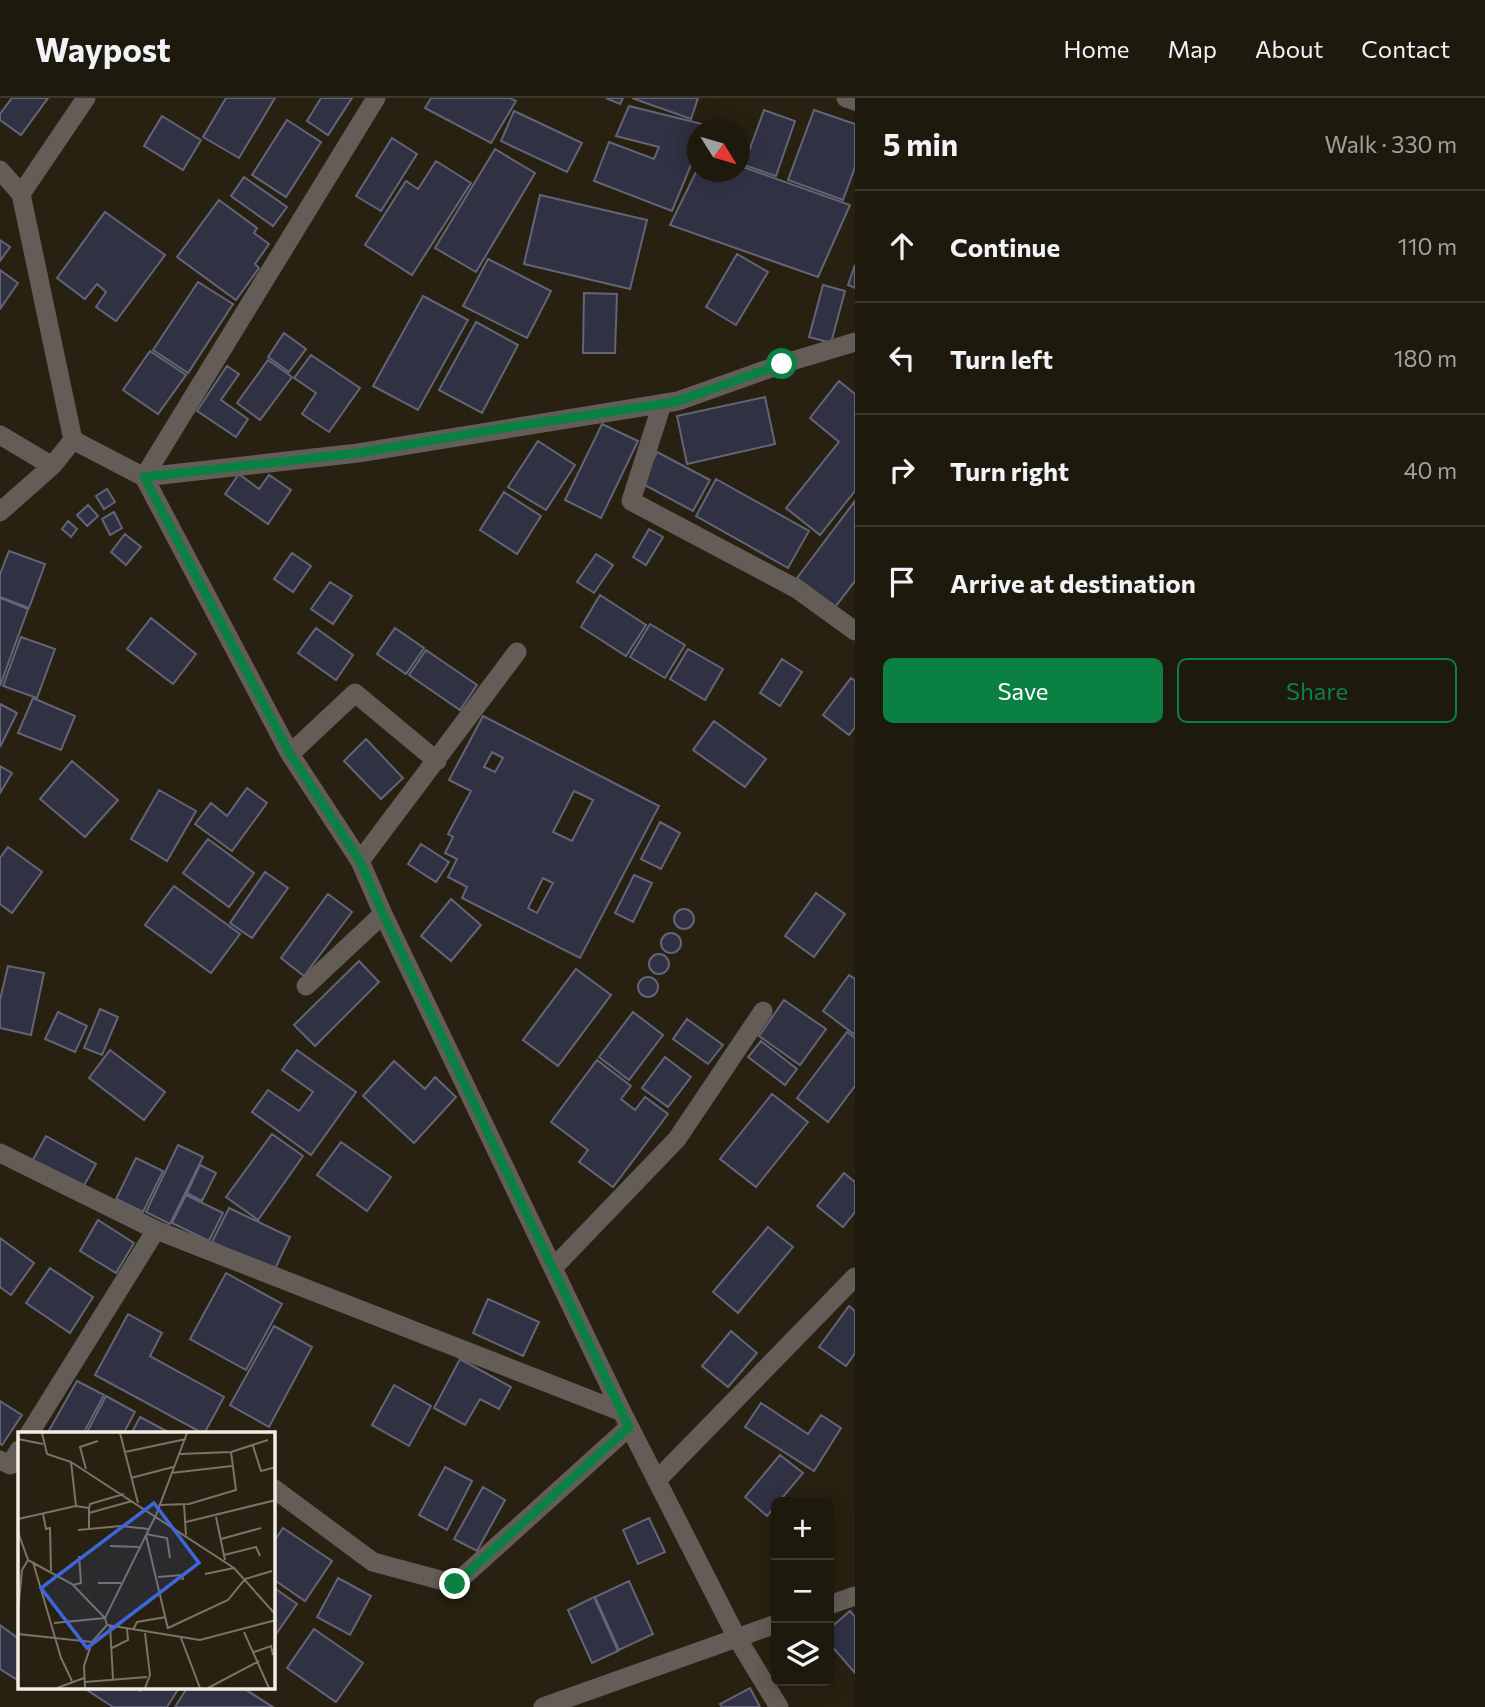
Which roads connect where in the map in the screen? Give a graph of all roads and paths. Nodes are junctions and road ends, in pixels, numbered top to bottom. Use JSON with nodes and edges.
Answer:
{"nodes":[{"id":1,"x":86,"y":98,"type":"edge"},
{"id":2,"x":376,"y":98,"type":"edge"},
{"id":3,"x":846,"y":98,"type":"edge"},
{"id":4,"x":855,"y":101,"type":"edge"},
{"id":5,"x":0,"y":170,"type":"edge"},
{"id":6,"x":21,"y":194,"type":"junction"},
{"id":7,"x":855,"y":342,"type":"edge"},
{"id":8,"x":662,"y":404,"type":"junction"},
{"id":9,"x":0,"y":435,"type":"edge"},
{"id":10,"x":73,"y":440,"type":"junction"},
{"id":11,"x":52,"y":466,"type":"junction"},
{"id":12,"x":144,"y":477,"type":"junction"},
{"id":13,"x":0,"y":512,"type":"edge"},
{"id":14,"x":855,"y":631,"type":"edge"},
{"id":15,"x":517,"y":652,"type":"dead end"},
{"id":16,"x":290,"y":754,"type":"junction"},
{"id":17,"x":437,"y":761,"type":"junction"},
{"id":18,"x":360,"y":861,"type":"junction"},
{"id":19,"x":383,"y":914,"type":"junction"},
{"id":20,"x":306,"y":986,"type":"dead end"},
{"id":21,"x":763,"y":1011,"type":"dead end"},
{"id":22,"x":0,"y":1153,"type":"edge"},
{"id":23,"x":156,"y":1230,"type":"junction"},
{"id":24,"x":553,"y":1269,"type":"junction"},
{"id":25,"x":855,"y":1277,"type":"edge"},
{"id":26,"x":625,"y":1420,"type":"junction"},
{"id":27,"x":30,"y":1432,"type":"edge"},
{"id":28,"x":18,"y":1452,"type":"edge"},
{"id":29,"x":0,"y":1460,"type":"edge"},
{"id":30,"x":657,"y":1480,"type":"junction"},
{"id":31,"x":275,"y":1489,"type":"edge"},
{"id":32,"x":855,"y":1596,"type":"edge"},
{"id":33,"x":834,"y":1603,"type":"edge"},
{"id":34,"x":771,"y":1626,"type":"edge"},
{"id":35,"x":737,"y":1638,"type":"junction"},
{"id":36,"x":543,"y":1707,"type":"edge"},
{"id":37,"x":779,"y":1707,"type":"edge"}],
"edges":[{"from":1,"to":6,"type":"street"},
{"from":2,"to":12,"type":"street"},
{"from":3,"to":4,"type":"street"},
{"from":5,"to":6,"type":"street"},
{"from":6,"to":10,"type":"street"},
{"from":7,"to":8,"type":"street"},
{"from":8,"to":12,"type":"street"},
{"from":8,"to":14,"type":"street"},
{"from":9,"to":11,"type":"street"},
{"from":10,"to":11,"type":"street"},
{"from":10,"to":12,"type":"street"},
{"from":11,"to":13,"type":"street"},
{"from":12,"to":16,"type":"street"},
{"from":15,"to":17,"type":"street"},
{"from":16,"to":17,"type":"street"},
{"from":16,"to":18,"type":"street"},
{"from":17,"to":18,"type":"street"},
{"from":18,"to":19,"type":"street"},
{"from":19,"to":20,"type":"street"},
{"from":19,"to":24,"type":"street"},
{"from":21,"to":24,"type":"street"},
{"from":22,"to":23,"type":"street"},
{"from":23,"to":26,"type":"street"},
{"from":23,"to":27,"type":"street"},
{"from":24,"to":26,"type":"street"},
{"from":25,"to":30,"type":"street"},
{"from":26,"to":30,"type":"street"},
{"from":26,"to":31,"type":"street"},
{"from":28,"to":29,"type":"street"},
{"from":30,"to":35,"type":"street"},
{"from":32,"to":33,"type":"street"},
{"from":34,"to":35,"type":"street"},
{"from":35,"to":36,"type":"street"},
{"from":35,"to":37,"type":"street"}]}
